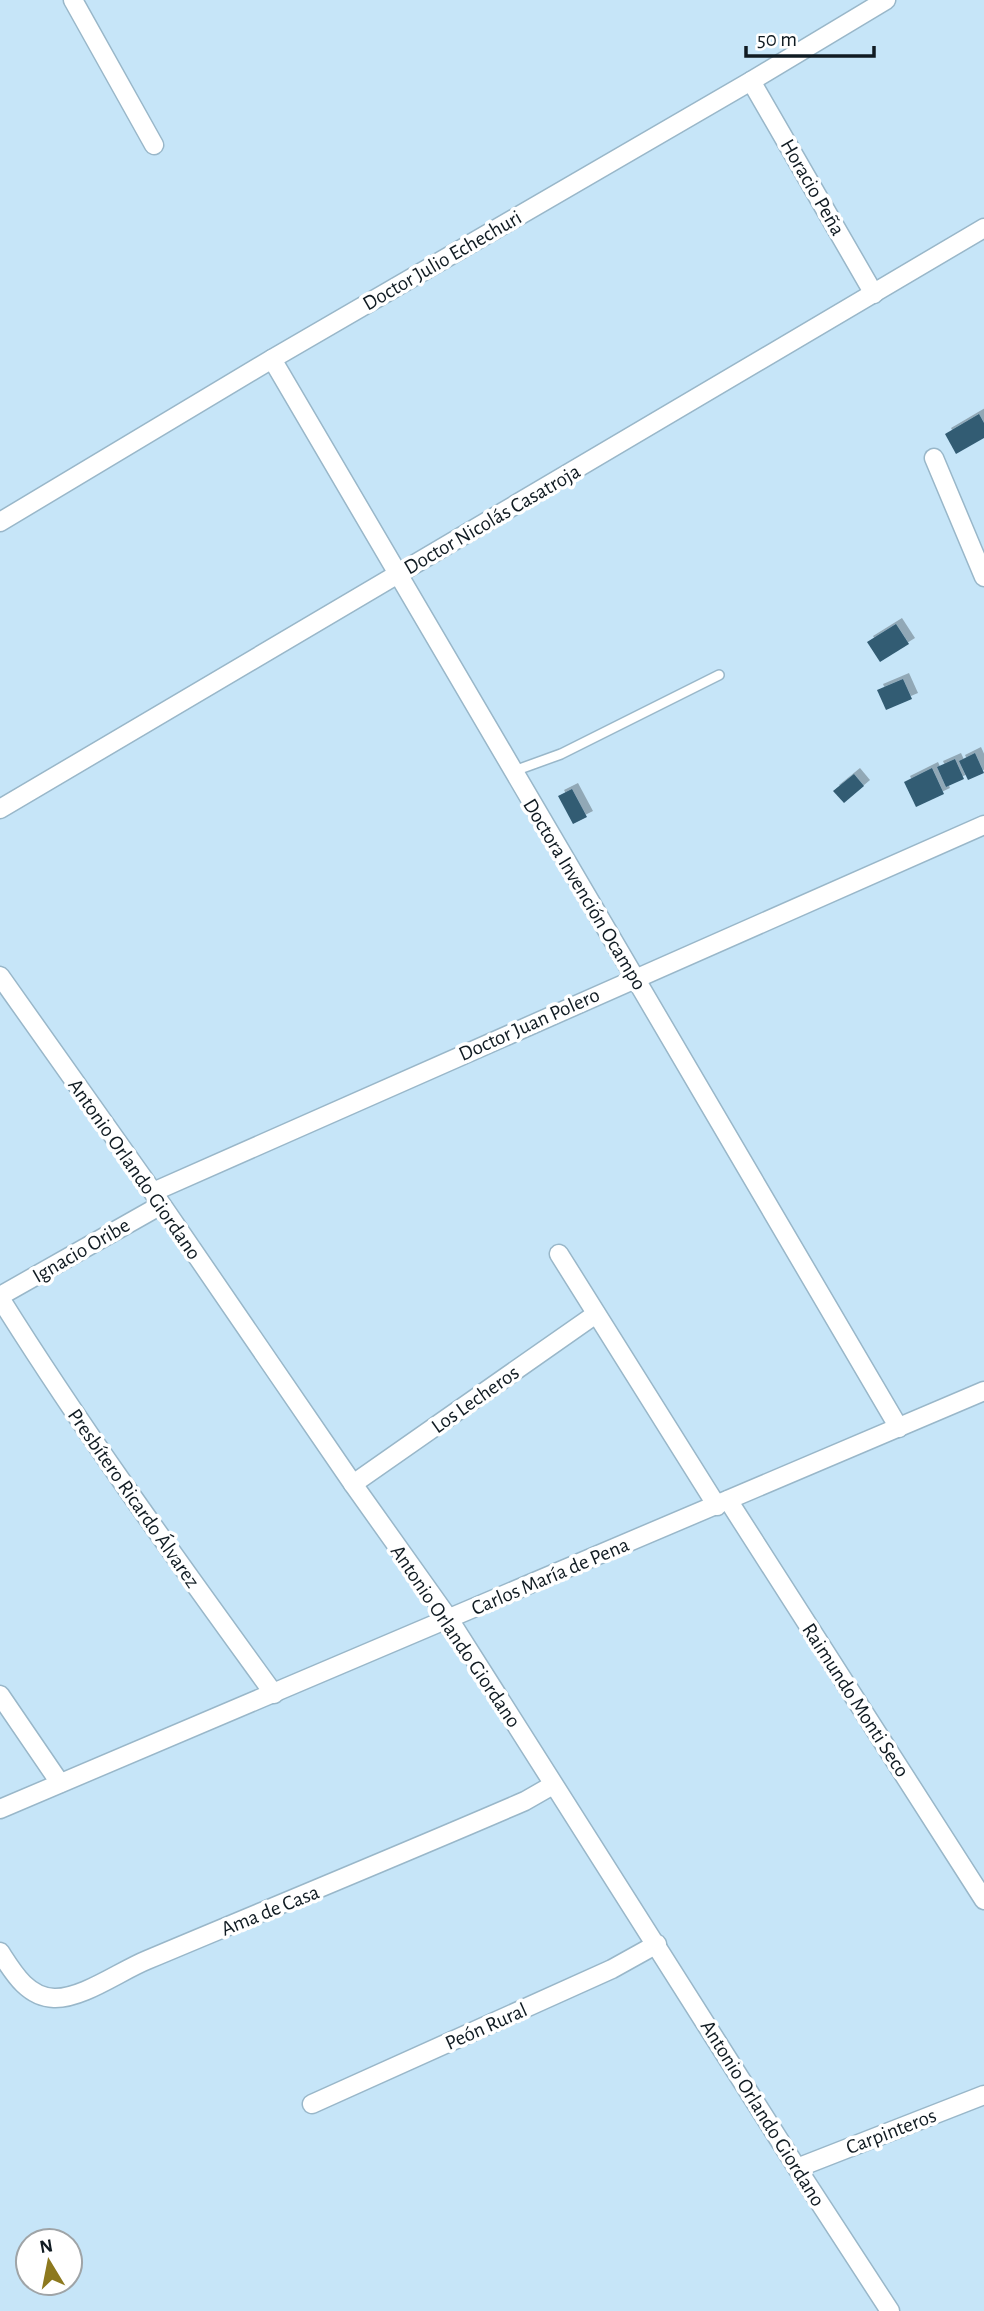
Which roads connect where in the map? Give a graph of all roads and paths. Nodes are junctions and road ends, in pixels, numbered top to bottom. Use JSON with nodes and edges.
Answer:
{"nodes":[{"id":1,"x":73,"y":0,"type":"edge"},
{"id":2,"x":886,"y":0,"type":"edge"},
{"id":3,"x":751,"y":81,"type":"junction"},
{"id":4,"x":154,"y":145,"type":"dead end"},
{"id":5,"x":984,"y":228,"type":"edge"},
{"id":6,"x":874,"y":294,"type":"junction"},
{"id":7,"x":272,"y":359,"type":"junction"},
{"id":8,"x":934,"y":458,"type":"dead end"},
{"id":9,"x":0,"y":522,"type":"edge"},
{"id":10,"x":398,"y":574,"type":"junction"},
{"id":11,"x":984,"y":577,"type":"edge"},
{"id":12,"x":719,"y":675,"type":"dead end"},
{"id":13,"x":512,"y":772,"type":"junction"},
{"id":14,"x":0,"y":809,"type":"edge"},
{"id":15,"x":984,"y":825,"type":"edge"},
{"id":16,"x":0,"y":976,"type":"edge"},
{"id":17,"x":635,"y":977,"type":"junction"},
{"id":18,"x":157,"y":1198,"type":"junction"},
{"id":19,"x":559,"y":1254,"type":"dead end"},
{"id":20,"x":0,"y":1297,"type":"edge"},
{"id":21,"x":596,"y":1314,"type":"junction"},
{"id":22,"x":984,"y":1391,"type":"edge"},
{"id":23,"x":899,"y":1428,"type":"junction"},
{"id":24,"x":353,"y":1484,"type":"junction"},
{"id":25,"x":723,"y":1503,"type":"junction"},
{"id":26,"x":449,"y":1619,"type":"junction"},
{"id":27,"x":274,"y":1694,"type":"junction"},
{"id":28,"x":0,"y":1695,"type":"edge"},
{"id":29,"x":61,"y":1783,"type":"junction"},
{"id":30,"x":553,"y":1785,"type":"junction"},
{"id":31,"x":0,"y":1809,"type":"edge"},
{"id":32,"x":984,"y":1900,"type":"edge"},
{"id":33,"x":657,"y":1944,"type":"junction"},
{"id":34,"x":0,"y":1952,"type":"edge"},
{"id":35,"x":984,"y":2095,"type":"edge"},
{"id":36,"x":313,"y":2104,"type":"dead end"},
{"id":37,"x":797,"y":2168,"type":"junction"},
{"id":38,"x":890,"y":2311,"type":"edge"}],
"edges":[{"from":1,"to":4,"type":"street"},
{"from":2,"to":3,"type":"street","name":"Doctor Julio Echechuri"},
{"from":3,"to":6,"type":"street","name":"Horacio Peña"},
{"from":3,"to":7,"type":"street","name":"Doctor Julio Echechuri"},
{"from":5,"to":6,"type":"street","name":"Doctor Nicolás Casatroja"},
{"from":6,"to":10,"type":"street","name":"Doctor Nicolás Casatroja"},
{"from":7,"to":9,"type":"street","name":"Doctor Julio Echechuri"},
{"from":7,"to":10,"type":"street","name":"Doctora Invención Ocampo"},
{"from":8,"to":11,"type":"street"},
{"from":10,"to":13,"type":"street","name":"Doctora Invención Ocampo"},
{"from":10,"to":14,"type":"street","name":"Doctor Nicolás Casatroja"},
{"from":12,"to":13,"type":"lane"},
{"from":13,"to":17,"type":"street","name":"Doctora Invención Ocampo"},
{"from":15,"to":17,"type":"street","name":"Doctor Juan Polero"},
{"from":16,"to":18,"type":"street","name":"Antonio Orlando Giordano"},
{"from":17,"to":18,"type":"street","name":"Doctor Juan Polero"},
{"from":17,"to":23,"type":"street","name":"Doctora Invención Ocampo"},
{"from":18,"to":20,"type":"street","name":"Ignacio Oribe"},
{"from":18,"to":24,"type":"street","name":"Antonio Orlando Giordano"},
{"from":19,"to":21,"type":"street","name":"Raimundo Monti Seco"},
{"from":20,"to":27,"type":"street","name":"Presbítero Ricardo Álvarez"},
{"from":21,"to":24,"type":"street","name":"Los Lecheros"},
{"from":21,"to":25,"type":"street","name":"Raimundo Monti Seco"},
{"from":22,"to":23,"type":"street","name":"Carlos María de Pena"},
{"from":23,"to":25,"type":"street","name":"Carlos María de Pena"},
{"from":24,"to":26,"type":"street","name":"Antonio Orlando Giordano"},
{"from":25,"to":26,"type":"street","name":"Carlos María de Pena"},
{"from":25,"to":32,"type":"street","name":"Raimundo Monti Seco"},
{"from":26,"to":27,"type":"street","name":"Carlos María de Pena"},
{"from":26,"to":30,"type":"street","name":"Antonio Orlando Giordano"},
{"from":27,"to":29,"type":"street","name":"Carlos María de Pena"},
{"from":28,"to":29,"type":"street"},
{"from":29,"to":31,"type":"street","name":"Carlos María de Pena"},
{"from":30,"to":33,"type":"street","name":"Antonio Orlando Giordano"},
{"from":30,"to":34,"type":"street","name":"Ama de Casa"},
{"from":33,"to":36,"type":"street","name":"Peón Rural"},
{"from":33,"to":37,"type":"street","name":"Antonio Orlando Giordano"},
{"from":35,"to":37,"type":"street","name":"Carpinteros"},
{"from":37,"to":38,"type":"street","name":"Antonio Orlando Giordano"}]}
